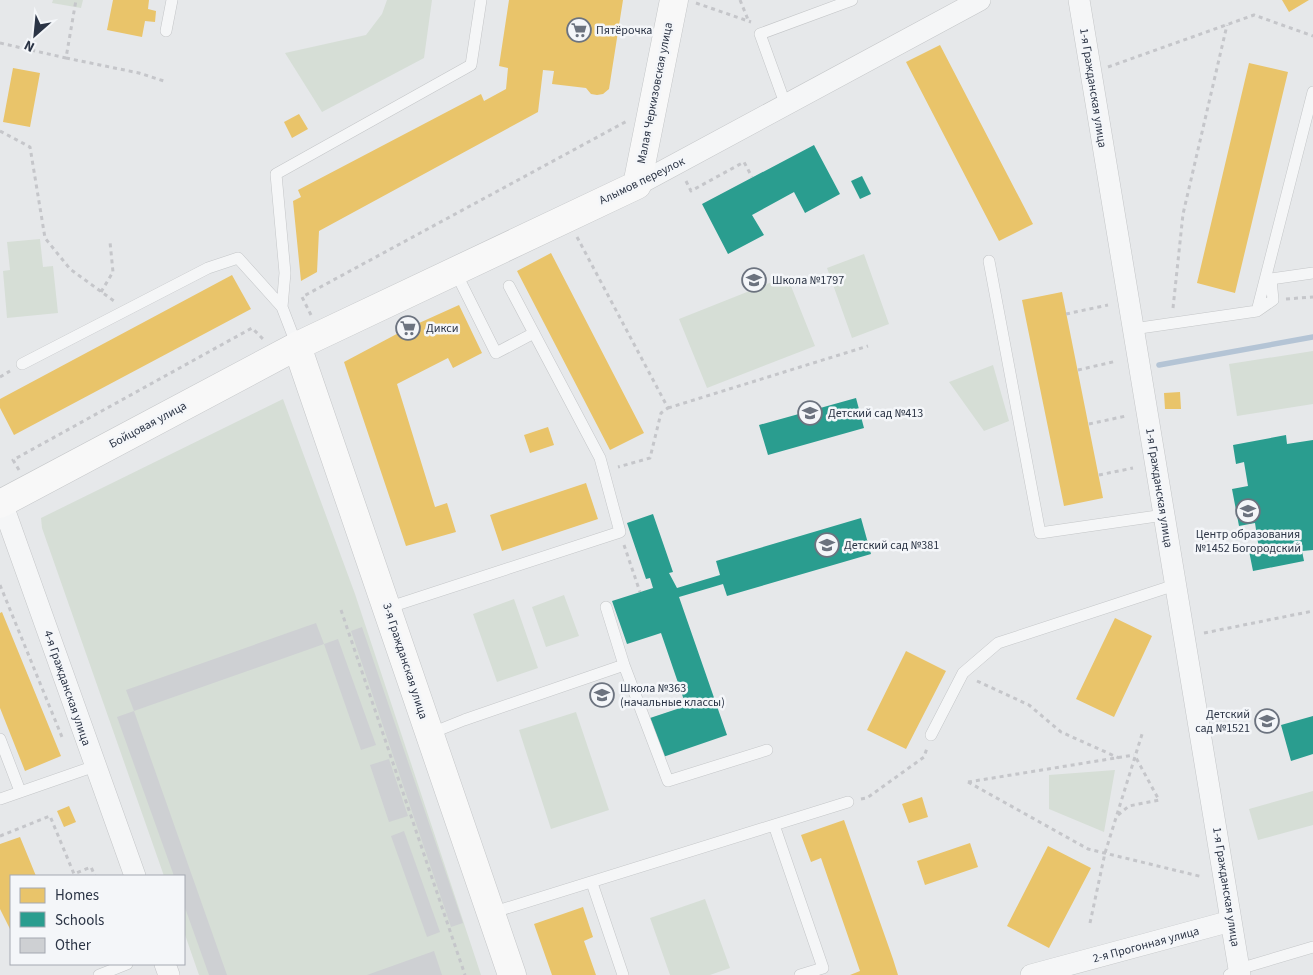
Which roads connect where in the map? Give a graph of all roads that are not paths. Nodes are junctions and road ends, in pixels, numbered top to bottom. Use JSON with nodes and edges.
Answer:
{"nodes":[{"id":1,"x":172,"y":0,"type":"edge"},
{"id":2,"x":482,"y":0,"type":"edge"},
{"id":3,"x":674,"y":0,"type":"edge"},
{"id":4,"x":852,"y":0,"type":"edge"},
{"id":5,"x":980,"y":0,"type":"edge"},
{"id":6,"x":1078,"y":0,"type":"edge"},
{"id":7,"x":166,"y":31,"type":"dead end"},
{"id":8,"x":1313,"y":92,"type":"edge"},
{"id":9,"x":786,"y":106,"type":"junction"},
{"id":10,"x":637,"y":186,"type":"junction"},
{"id":11,"x":989,"y":262,"type":"dead end"},
{"id":12,"x":455,"y":271,"type":"junction"},
{"id":13,"x":1313,"y":273,"type":"edge"},
{"id":14,"x":509,"y":286,"type":"dead end"},
{"id":15,"x":282,"y":307,"type":"junction"},
{"id":16,"x":1257,"y":311,"type":"junction"},
{"id":17,"x":1133,"y":330,"type":"junction"},
{"id":18,"x":534,"y":332,"type":"junction"},
{"id":19,"x":297,"y":346,"type":"junction"},
{"id":20,"x":22,"y":364,"type":"dead end"},
{"id":21,"x":1,"y":502,"type":"edge"},
{"id":22,"x":1164,"y":515,"type":"junction"},
{"id":23,"x":1175,"y":585,"type":"junction"},
{"id":24,"x":606,"y":607,"type":"dead end"},
{"id":25,"x":387,"y":608,"type":"junction"},
{"id":26,"x":624,"y":665,"type":"junction"},
{"id":27,"x":429,"y":734,"type":"junction"},
{"id":28,"x":931,"y":735,"type":"road end"},
{"id":29,"x":0,"y":739,"type":"edge"},
{"id":30,"x":767,"y":750,"type":"dead end"},
{"id":31,"x":86,"y":769,"type":"junction"},
{"id":32,"x":20,"y":791,"type":"junction"},
{"id":33,"x":0,"y":799,"type":"edge"},
{"id":34,"x":848,"y":802,"type":"dead end"},
{"id":35,"x":774,"y":826,"type":"junction"},
{"id":36,"x":135,"y":875,"type":"edge"},
{"id":37,"x":592,"y":883,"type":"junction"},
{"id":38,"x":491,"y":913,"type":"junction"},
{"id":39,"x":1231,"y":921,"type":"junction"},
{"id":40,"x":1313,"y":947,"type":"edge"},
{"id":41,"x":124,"y":965,"type":"edge"},
{"id":42,"x":1236,"y":973,"type":"edge"},
{"id":43,"x":98,"y":975,"type":"edge"},
{"id":44,"x":512,"y":975,"type":"edge"},
{"id":45,"x":623,"y":975,"type":"edge"},
{"id":46,"x":800,"y":975,"type":"edge"},
{"id":47,"x":1031,"y":975,"type":"edge"}],
"edges":[{"from":1,"to":7,"type":"lane"},
{"from":2,"to":15,"type":"lane"},
{"from":3,"to":10,"type":"street","name":"Малая Черкизовская улица"},
{"from":4,"to":9,"type":"lane"},
{"from":5,"to":9,"type":"street","name":"Алымов переулок"},
{"from":6,"to":17,"type":"street","name":"1-я Гражданская улица"},
{"from":8,"to":16,"type":"lane"},
{"from":9,"to":10,"type":"street","name":"Алымов переулок"},
{"from":10,"to":12,"type":"street","name":"Алымов переулок"},
{"from":11,"to":22,"type":"lane"},
{"from":12,"to":18,"type":"lane"},
{"from":12,"to":19,"type":"street","name":"Алымов переулок"},
{"from":13,"to":16,"type":"lane"},
{"from":14,"to":18,"type":"lane"},
{"from":15,"to":19,"type":"lane"},
{"from":15,"to":20,"type":"lane"},
{"from":16,"to":17,"type":"lane"},
{"from":17,"to":22,"type":"street","name":"1-я Гражданская улица"},
{"from":18,"to":25,"type":"lane"},
{"from":19,"to":21,"type":"street","name":"Бойцовая улица"},
{"from":19,"to":25,"type":"street","name":"3-я Гражданская улица"},
{"from":21,"to":31,"type":"street","name":"4-я Гражданская улица"},
{"from":22,"to":23,"type":"street","name":"1-я Гражданская улица"},
{"from":23,"to":28,"type":"lane"},
{"from":23,"to":39,"type":"street","name":"1-я Гражданская улица"},
{"from":24,"to":26,"type":"lane"},
{"from":25,"to":27,"type":"street","name":"3-я Гражданская улица"},
{"from":26,"to":27,"type":"lane"},
{"from":26,"to":30,"type":"lane"},
{"from":27,"to":38,"type":"street","name":"3-я Гражданская улица"},
{"from":29,"to":32,"type":"lane"},
{"from":31,"to":32,"type":"lane"},
{"from":31,"to":36,"type":"street","name":"4-я Гражданская улица"},
{"from":32,"to":33,"type":"lane"},
{"from":34,"to":35,"type":"lane"},
{"from":35,"to":37,"type":"lane"},
{"from":35,"to":46,"type":"lane"},
{"from":37,"to":38,"type":"lane"},
{"from":37,"to":45,"type":"lane"},
{"from":38,"to":44,"type":"street","name":"3-я Гражданская улица"},
{"from":39,"to":42,"type":"street","name":"1-я Гражданская улица"},
{"from":39,"to":47,"type":"street","name":"2-я Прогонная улица"},
{"from":40,"to":42,"type":"lane"},
{"from":41,"to":43,"type":"lane"}]}
